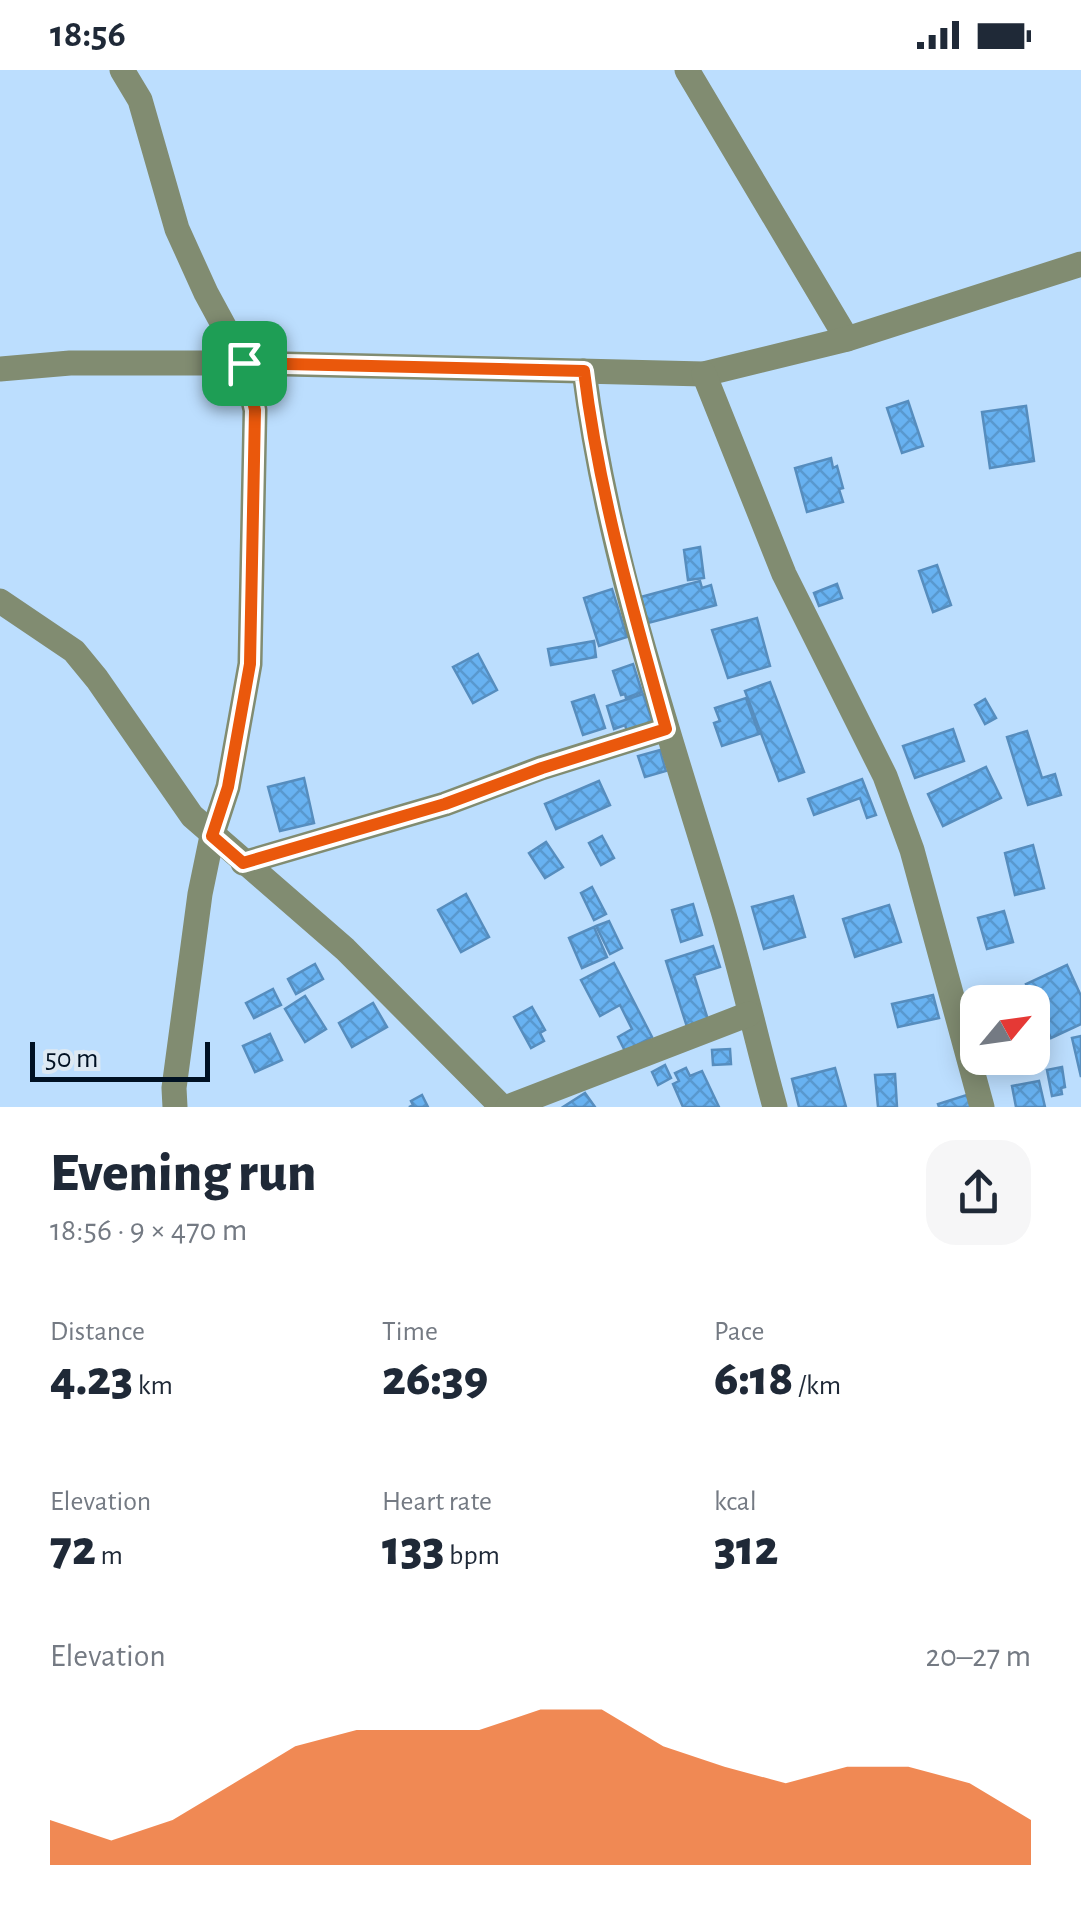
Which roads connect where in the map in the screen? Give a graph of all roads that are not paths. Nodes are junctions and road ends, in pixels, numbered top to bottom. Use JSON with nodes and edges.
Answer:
{"nodes":[{"id":1,"x":122,"y":70,"type":"edge"},
{"id":2,"x":686,"y":70,"type":"edge"},
{"id":3,"x":1081,"y":264,"type":"edge"},
{"id":4,"x":847,"y":339,"type":"junction"},
{"id":5,"x":244,"y":363,"type":"junction"},
{"id":6,"x":0,"y":370,"type":"edge"},
{"id":7,"x":584,"y":371,"type":"junction"},
{"id":8,"x":704,"y":374,"type":"junction"},
{"id":9,"x":0,"y":601,"type":"edge"},
{"id":10,"x":666,"y":729,"type":"junction"},
{"id":11,"x":212,"y":836,"type":"junction"},
{"id":12,"x":243,"y":863,"type":"junction"},
{"id":13,"x":749,"y":1014,"type":"junction"},
{"id":14,"x":175,"y":1107,"type":"edge"},
{"id":15,"x":505,"y":1107,"type":"edge"},
{"id":16,"x":774,"y":1107,"type":"edge"},
{"id":17,"x":982,"y":1107,"type":"edge"}],
"edges":[{"from":1,"to":5,"type":"street"},
{"from":2,"to":4,"type":"street"},
{"from":3,"to":4,"type":"street"},
{"from":4,"to":8,"type":"street"},
{"from":5,"to":6,"type":"street"},
{"from":5,"to":7,"type":"street"},
{"from":5,"to":11,"type":"street"},
{"from":7,"to":8,"type":"street"},
{"from":7,"to":10,"type":"street"},
{"from":8,"to":17,"type":"street"},
{"from":9,"to":11,"type":"street"},
{"from":10,"to":12,"type":"street"},
{"from":10,"to":13,"type":"street"},
{"from":11,"to":12,"type":"street"},
{"from":11,"to":14,"type":"street"},
{"from":12,"to":15,"type":"street"},
{"from":13,"to":15,"type":"street"},
{"from":13,"to":16,"type":"street"}]}
